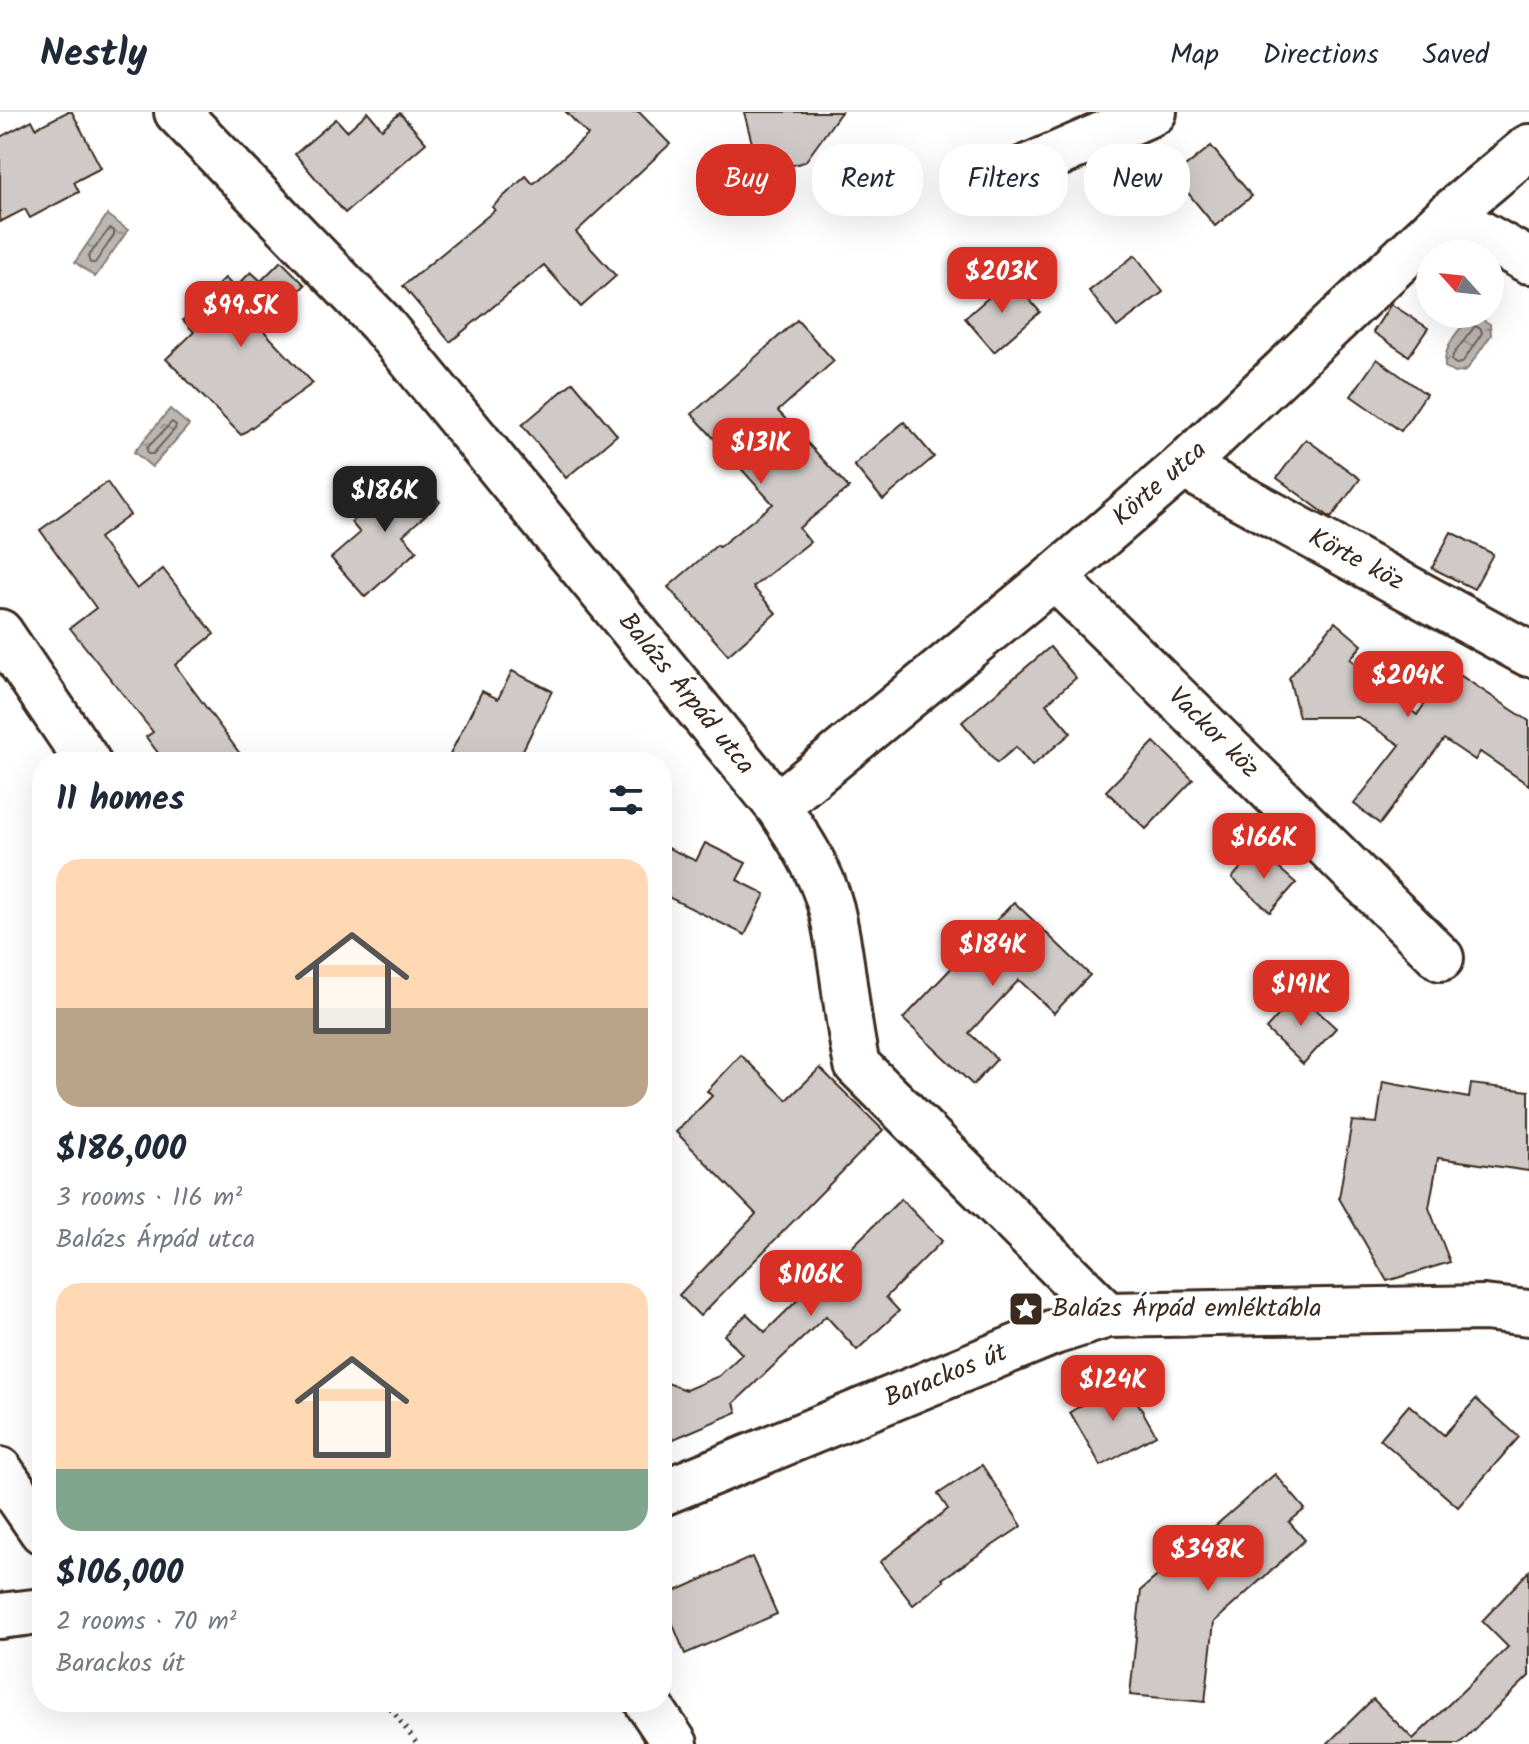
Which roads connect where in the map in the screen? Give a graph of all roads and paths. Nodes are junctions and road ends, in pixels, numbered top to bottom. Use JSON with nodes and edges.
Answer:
{"nodes":[{"id":1,"x":177,"y":112,"type":"edge"},
{"id":2,"x":1154,"y":112,"type":"edge"},
{"id":3,"x":1529,"y":147,"type":"edge"},
{"id":4,"x":1068,"y":150,"type":"edge"},
{"id":5,"x":1448,"y":215,"type":"junction"},
{"id":6,"x":1529,"y":261,"type":"edge"},
{"id":7,"x":1183,"y":466,"type":"junction"},
{"id":8,"x":1054,"y":577,"type":"junction"},
{"id":9,"x":0,"y":632,"type":"edge"},
{"id":10,"x":1529,"y":654,"type":"edge"},
{"id":11,"x":81,"y":752,"type":"edge"},
{"id":12,"x":777,"y":805,"type":"junction"},
{"id":13,"x":1441,"y":958,"type":"dead end"},
{"id":14,"x":1529,"y":1313,"type":"edge"},
{"id":15,"x":1108,"y":1315,"type":"junction"},
{"id":16,"x":0,"y":1470,"type":"edge"},
{"id":17,"x":672,"y":1489,"type":"edge"},
{"id":18,"x":32,"y":1516,"type":"edge"},
{"id":19,"x":32,"y":1612,"type":"edge"},
{"id":20,"x":0,"y":1616,"type":"edge"},
{"id":21,"x":393,"y":1712,"type":"edge"},
{"id":22,"x":654,"y":1712,"type":"edge"},
{"id":23,"x":417,"y":1744,"type":"edge"},
{"id":24,"x":675,"y":1744,"type":"edge"}],
"edges":[{"from":1,"to":12,"type":"street","name":"Balázs Árpád utca"},
{"from":2,"to":4,"type":"street"},
{"from":3,"to":5,"type":"street","name":"Körte utca"},
{"from":5,"to":6,"type":"street"},
{"from":5,"to":7,"type":"street","name":"Körte utca"},
{"from":7,"to":8,"type":"street","name":"Körte utca"},
{"from":7,"to":10,"type":"street","name":"Körte köz"},
{"from":8,"to":12,"type":"street","name":"Körte utca"},
{"from":8,"to":13,"type":"street","name":"Vackor köz"},
{"from":9,"to":11,"type":"street"},
{"from":12,"to":15,"type":"street","name":"Balázs Árpád utca"},
{"from":14,"to":15,"type":"street","name":"Barackos út"},
{"from":15,"to":17,"type":"street","name":"Barackos út"},
{"from":16,"to":18,"type":"street"},
{"from":19,"to":20,"type":"street"},
{"from":21,"to":23,"type":"path"},
{"from":22,"to":24,"type":"street"}]}
